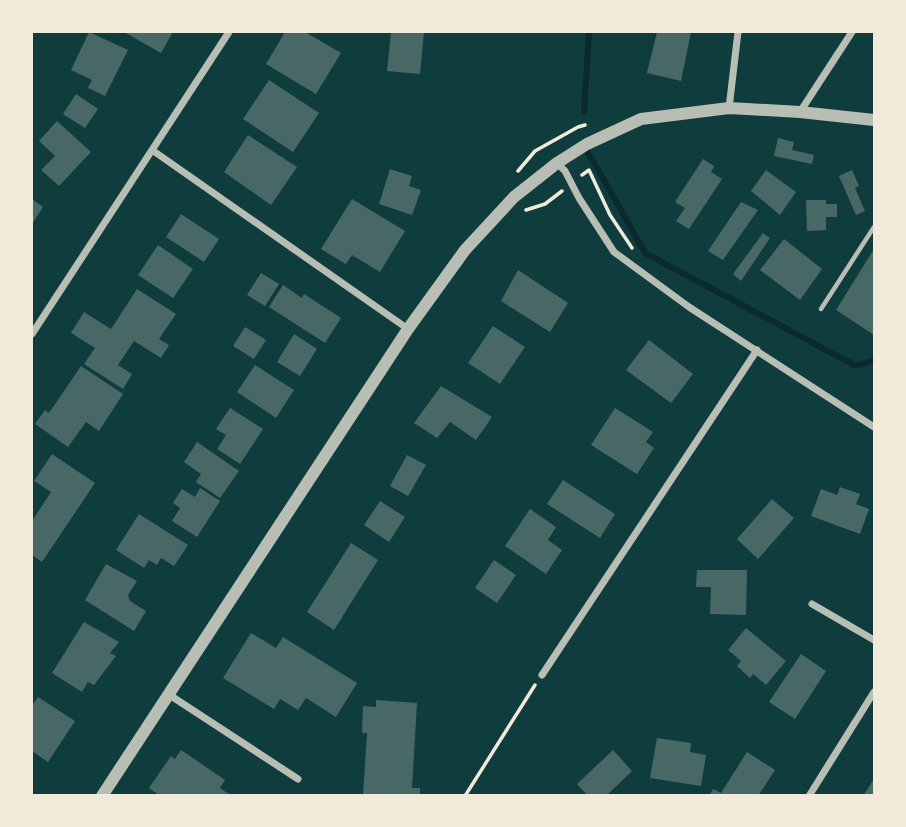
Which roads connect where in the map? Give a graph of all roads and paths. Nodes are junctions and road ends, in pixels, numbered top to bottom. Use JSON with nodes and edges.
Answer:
{"nodes":[{"id":1,"x":229,"y":32,"type":"edge"},
{"id":2,"x":738,"y":32,"type":"edge"},
{"id":3,"x":852,"y":32,"type":"edge"},
{"id":4,"x":729,"y":108,"type":"junction"},
{"id":5,"x":800,"y":112,"type":"junction"},
{"id":6,"x":874,"y":120,"type":"edge"},
{"id":7,"x":591,"y":124,"type":"dead end"},
{"id":8,"x":152,"y":150,"type":"junction"},
{"id":9,"x":558,"y":163,"type":"junction"},
{"id":10,"x":513,"y":178,"type":"dead end"},
{"id":11,"x":571,"y":184,"type":"junction"},
{"id":12,"x":514,"y":197,"type":"junction"},
{"id":13,"x":874,"y":227,"type":"edge"},
{"id":14,"x":636,"y":253,"type":"dead end"},
{"id":15,"x":821,"y":309,"type":"dead end"},
{"id":16,"x":408,"y":329,"type":"junction"},
{"id":17,"x":32,"y":334,"type":"edge"},
{"id":18,"x":757,"y":350,"type":"junction"},
{"id":19,"x":874,"y":427,"type":"edge"},
{"id":20,"x":812,"y":604,"type":"dead end"},
{"id":21,"x":874,"y":640,"type":"edge"},
{"id":22,"x":542,"y":675,"type":"joint"},
{"id":23,"x":874,"y":692,"type":"edge"},
{"id":24,"x":168,"y":694,"type":"junction"},
{"id":25,"x":298,"y":779,"type":"dead end"},
{"id":26,"x":102,"y":796,"type":"edge"},
{"id":27,"x":465,"y":796,"type":"edge"},
{"id":28,"x":809,"y":796,"type":"edge"}],
"edges":[{"from":1,"to":8,"type":"street"},
{"from":2,"to":4,"type":"street"},
{"from":3,"to":5,"type":"street"},
{"from":4,"to":5,"type":"street"},
{"from":4,"to":9,"type":"street"},
{"from":5,"to":6,"type":"street"},
{"from":7,"to":10,"type":"path"},
{"from":8,"to":16,"type":"street"},
{"from":8,"to":17,"type":"street"},
{"from":9,"to":11,"type":"street"},
{"from":9,"to":12,"type":"street"},
{"from":11,"to":12,"type":"path"},
{"from":11,"to":14,"type":"path"},
{"from":11,"to":18,"type":"street"},
{"from":12,"to":16,"type":"street"},
{"from":13,"to":15,"type":"lane"},
{"from":16,"to":24,"type":"street"},
{"from":18,"to":19,"type":"street"},
{"from":18,"to":22,"type":"street"},
{"from":20,"to":21,"type":"street"},
{"from":22,"to":27,"type":"path"},
{"from":23,"to":28,"type":"street"},
{"from":24,"to":25,"type":"street"},
{"from":24,"to":26,"type":"street"}]}
